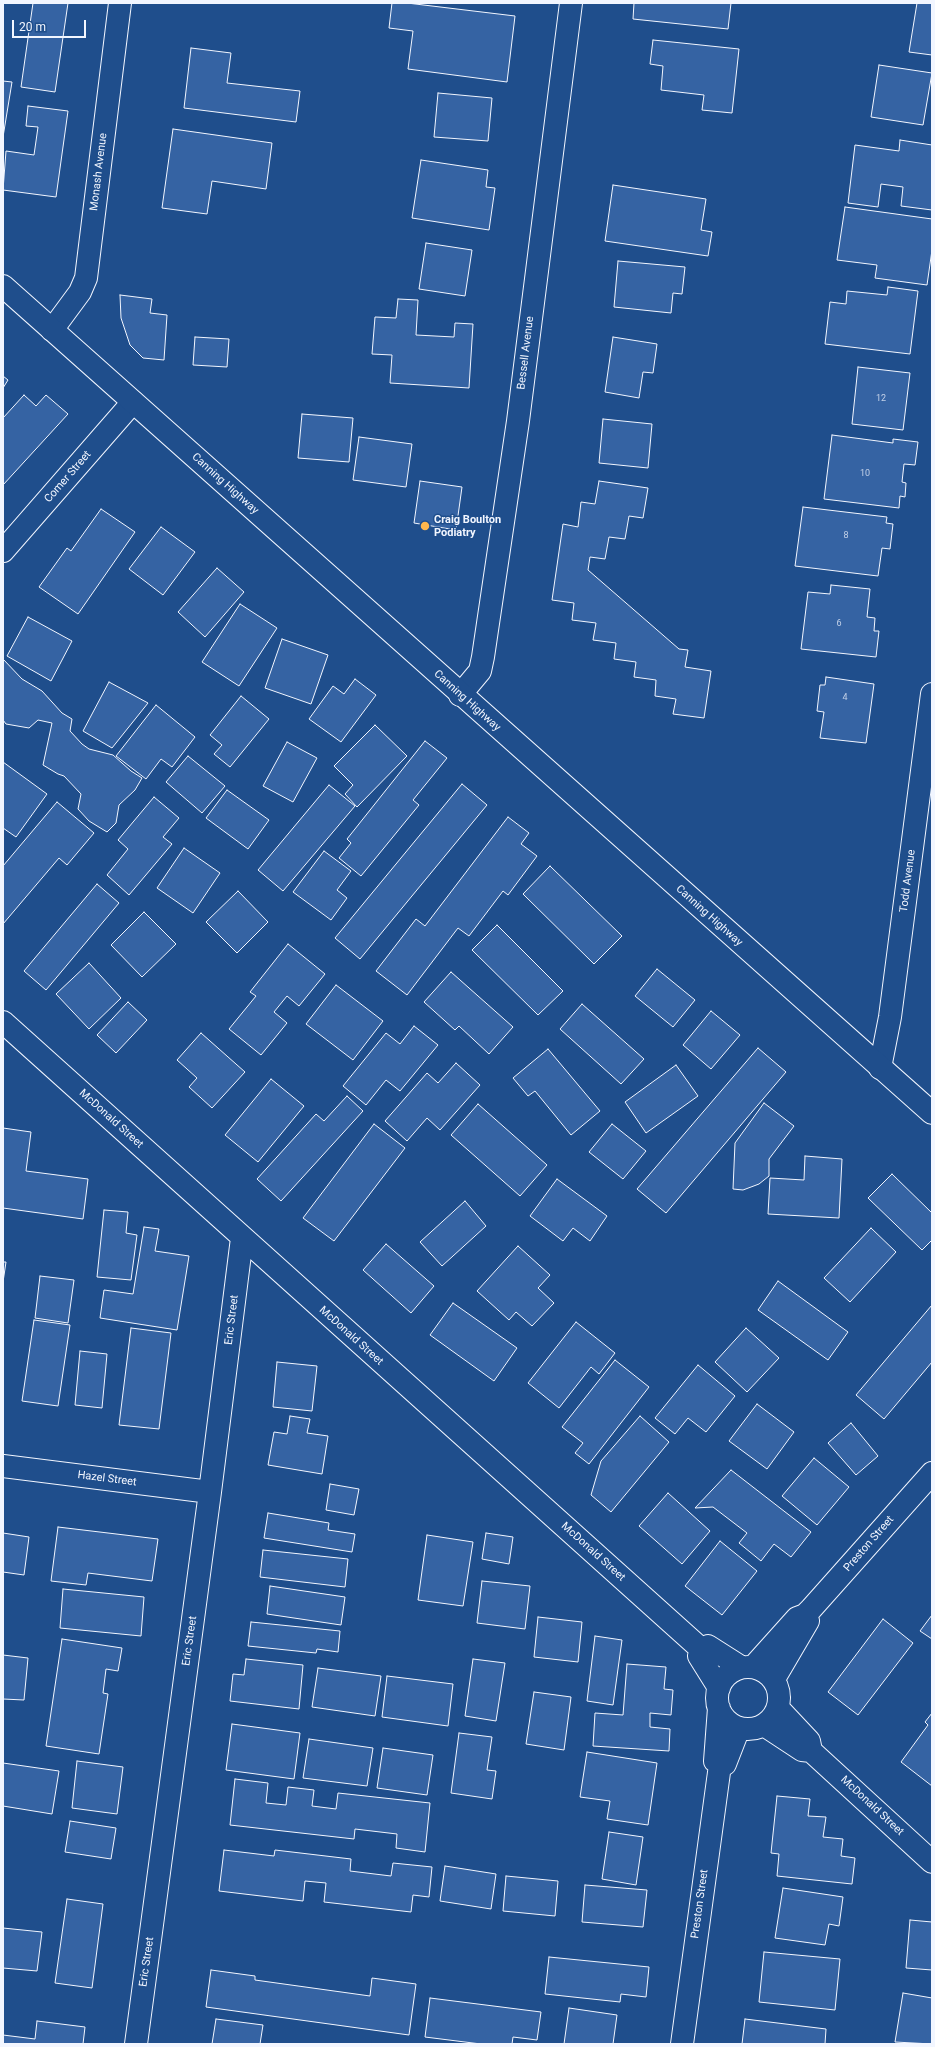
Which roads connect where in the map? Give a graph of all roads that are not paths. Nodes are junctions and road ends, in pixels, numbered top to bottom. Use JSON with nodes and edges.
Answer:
{"nodes":[{"id":1,"x":120,"y":3,"type":"edge"},
{"id":2,"x":571,"y":3,"type":"edge"},
{"id":3,"x":3,"y":286,"type":"edge"},
{"id":4,"x":52,"y":330,"type":"junction"},
{"id":5,"x":133,"y":402,"type":"junction"},
{"id":6,"x":3,"y":551,"type":"edge"},
{"id":7,"x":932,"y":694,"type":"edge"},
{"id":8,"x":460,"y":695,"type":"junction"},
{"id":9,"x":3,"y":1022,"type":"edge"},
{"id":10,"x":880,"y":1068,"type":"junction"},
{"id":11,"x":932,"y":1113,"type":"edge"},
{"id":12,"x":242,"y":1238,"type":"junction"},
{"id":13,"x":3,"y":1466,"type":"edge"},
{"id":14,"x":932,"y":1473,"type":"edge"},
{"id":15,"x":210,"y":1492,"type":"junction"},
{"id":16,"x":805,"y":1615,"type":"junction"},
{"id":17,"x":701,"y":1649,"type":"junction"},
{"id":18,"x":747,"y":1667,"type":"junction"},
{"id":19,"x":774,"y":1679,"type":"junction"},
{"id":20,"x":719,"y":1698,"type":"junction"},
{"id":21,"x":778,"y":1708,"type":"junction"},
{"id":22,"x":764,"y":1725,"type":"junction"},
{"id":23,"x":739,"y":1728,"type":"junction"},
{"id":24,"x":811,"y":1751,"type":"junction"},
{"id":25,"x":720,"y":1765,"type":"junction"},
{"id":26,"x":932,"y":1862,"type":"edge"},
{"id":27,"x":136,"y":2044,"type":"edge"},
{"id":28,"x":682,"y":2044,"type":"edge"}],
"edges":[{"from":1,"to":4,"type":"main road","name":"Monash Avenue"},
{"from":2,"to":8,"type":"main road","name":"Bessell Avenue"},
{"from":3,"to":4,"type":"main road","name":"Canning Highway"},
{"from":4,"to":5,"type":"main road","name":"Canning Highway"},
{"from":5,"to":6,"type":"main road","name":"Comer Street"},
{"from":5,"to":8,"type":"main road","name":"Canning Highway"},
{"from":7,"to":10,"type":"main road","name":"Todd Avenue"},
{"from":8,"to":10,"type":"main road","name":"Canning Highway"},
{"from":9,"to":12,"type":"main road","name":"McDonald Street"},
{"from":10,"to":11,"type":"main road","name":"Canning Highway"},
{"from":12,"to":15,"type":"main road","name":"Eric Street"},
{"from":12,"to":17,"type":"main road","name":"McDonald Street"},
{"from":13,"to":15,"type":"main road","name":"Hazel Street"},
{"from":14,"to":16,"type":"main road","name":"Preston Street"},
{"from":15,"to":27,"type":"main road","name":"Eric Street"},
{"from":16,"to":18,"type":"main road","name":"Preston Street"},
{"from":16,"to":19,"type":"main road","name":"Preston Street"},
{"from":17,"to":18,"type":"main road"},
{"from":17,"to":20,"type":"main road"},
{"from":18,"to":19,"type":"main road"},
{"from":18,"to":20,"type":"main road"},
{"from":19,"to":21,"type":"main road"},
{"from":20,"to":23,"type":"main road"},
{"from":20,"to":25,"type":"main road","name":"Preston Street"},
{"from":21,"to":22,"type":"main road"},
{"from":21,"to":24,"type":"main road","name":"McDonald Street"},
{"from":22,"to":23,"type":"main road"},
{"from":22,"to":24,"type":"main road","name":"McDonald Street"},
{"from":23,"to":25,"type":"main road","name":"Preston Street"},
{"from":24,"to":26,"type":"main road","name":"McDonald Street"},
{"from":25,"to":28,"type":"main road","name":"Preston Street"}]}
